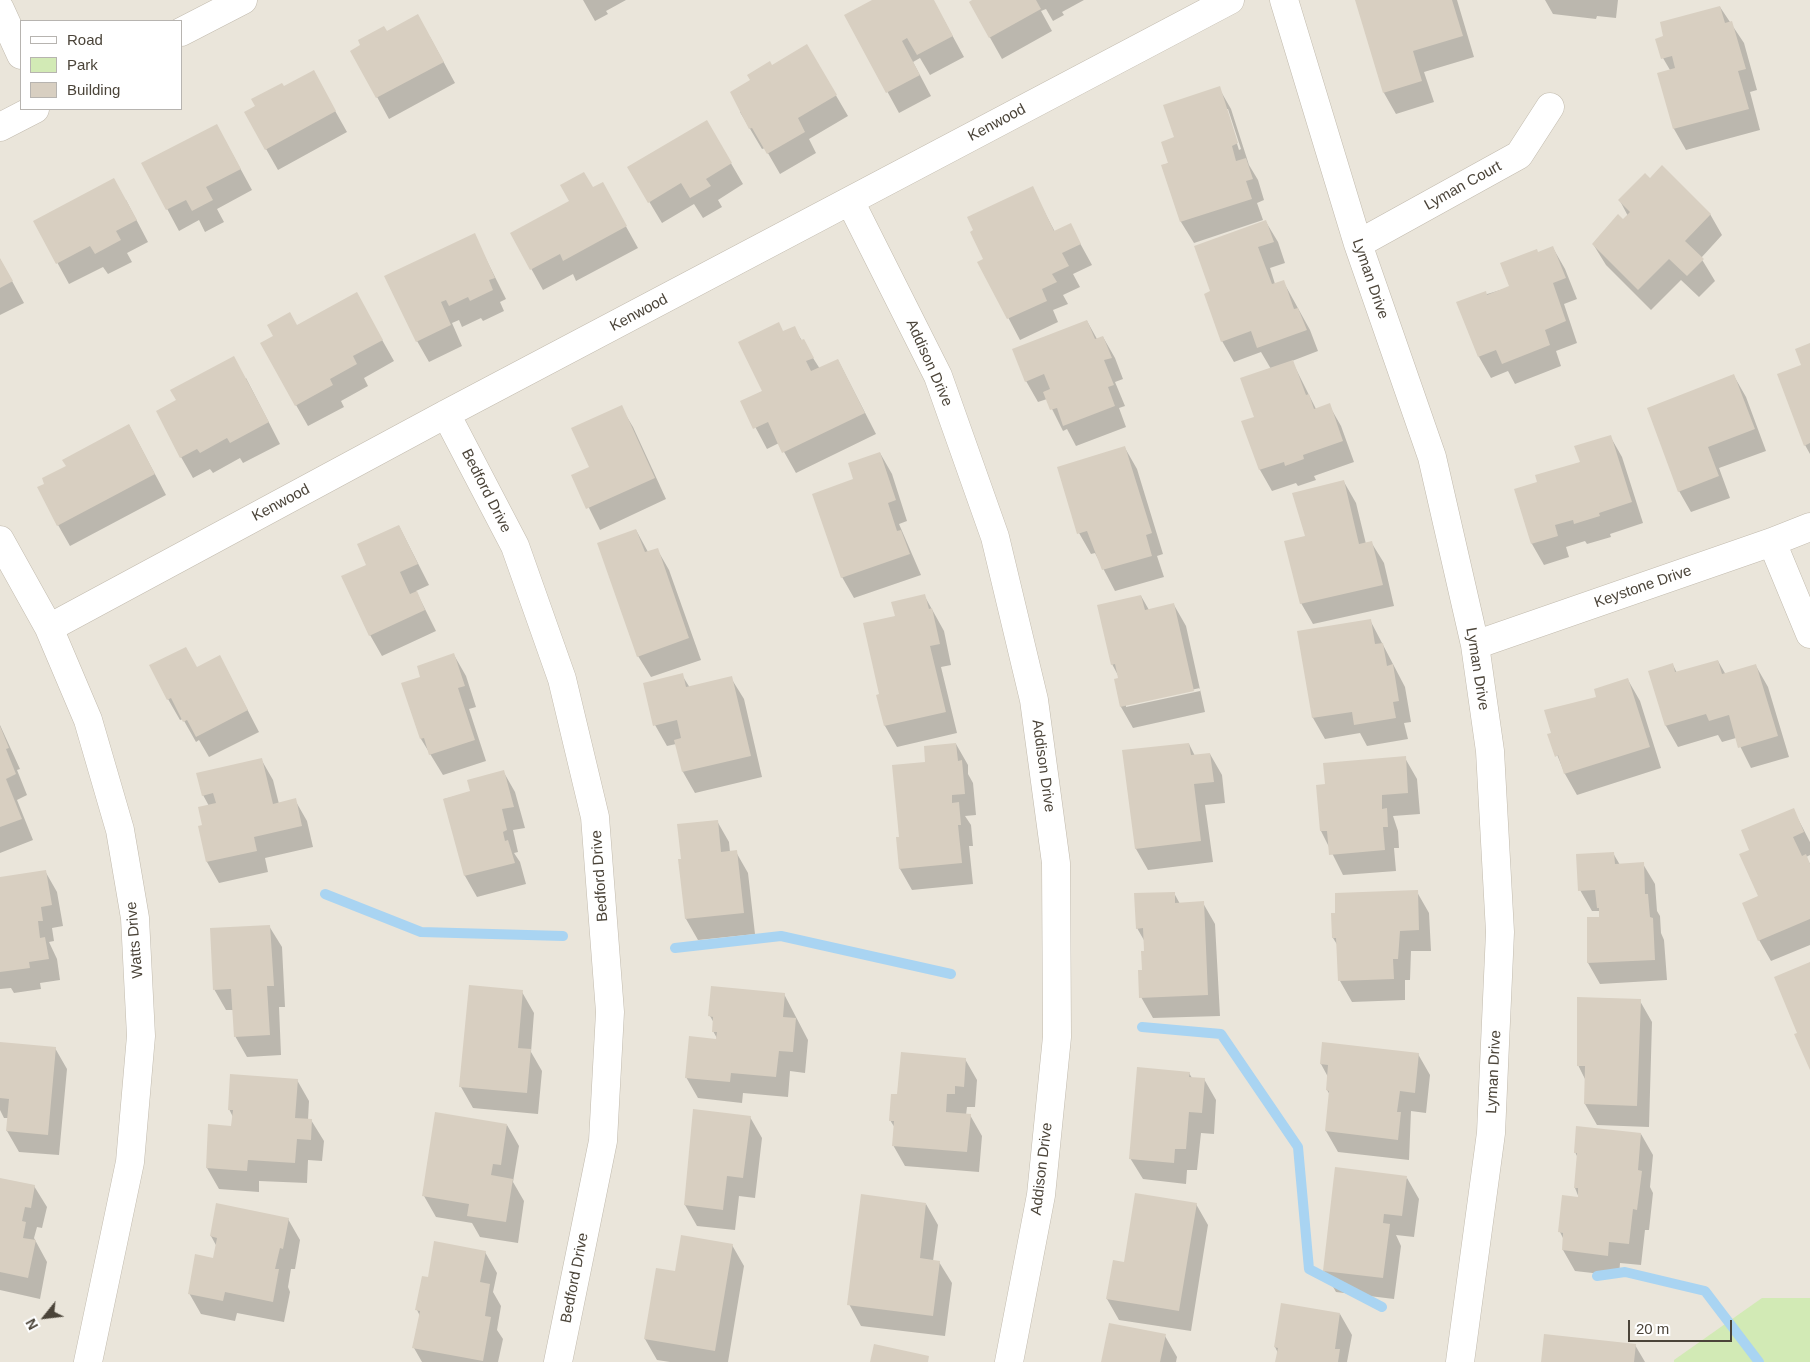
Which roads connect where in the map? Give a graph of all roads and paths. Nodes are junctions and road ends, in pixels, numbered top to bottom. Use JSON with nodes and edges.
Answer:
{"nodes":[{"id":1,"x":243,"y":0,"type":"edge"},
{"id":2,"x":1230,"y":0,"type":"edge"},
{"id":3,"x":1284,"y":0,"type":"edge"},
{"id":4,"x":0,"y":10,"type":"edge"},
{"id":5,"x":182,"y":31,"type":"edge"},
{"id":6,"x":20,"y":53,"type":"edge"},
{"id":7,"x":1550,"y":107,"type":"dead end"},
{"id":8,"x":33,"y":110,"type":"edge"},
{"id":9,"x":0,"y":127,"type":"edge"},
{"id":10,"x":850,"y":201,"type":"junction"},
{"id":11,"x":1358,"y":244,"type":"junction"},
{"id":12,"x":446,"y":414,"type":"junction"},
{"id":13,"x":1810,"y":527,"type":"edge"},
{"id":14,"x":0,"y":540,"type":"edge"},
{"id":15,"x":1772,"y":542,"type":"junction"},
{"id":16,"x":49,"y":628,"type":"junction"},
{"id":17,"x":1810,"y":634,"type":"edge"},
{"id":18,"x":1475,"y":645,"type":"junction"},
{"id":19,"x":88,"y":1362,"type":"edge"},
{"id":20,"x":558,"y":1362,"type":"edge"},
{"id":21,"x":1009,"y":1362,"type":"edge"},
{"id":22,"x":1460,"y":1362,"type":"edge"}],
"edges":[{"from":1,"to":5,"type":"street"},
{"from":2,"to":10,"type":"street","name":"Kenwood"},
{"from":3,"to":11,"type":"street","name":"Lyman Drive"},
{"from":4,"to":6,"type":"street"},
{"from":7,"to":11,"type":"street","name":"Lyman Court"},
{"from":8,"to":9,"type":"street"},
{"from":10,"to":12,"type":"street","name":"Kenwood"},
{"from":10,"to":21,"type":"street","name":"Addison Drive"},
{"from":11,"to":18,"type":"street","name":"Lyman Drive"},
{"from":12,"to":16,"type":"street","name":"Kenwood"},
{"from":12,"to":20,"type":"street","name":"Bedford Drive"},
{"from":13,"to":15,"type":"street","name":"Keystone Drive"},
{"from":14,"to":16,"type":"street","name":"Watts Drive"},
{"from":15,"to":17,"type":"street"},
{"from":15,"to":18,"type":"street","name":"Keystone Drive"},
{"from":16,"to":19,"type":"street","name":"Watts Drive"},
{"from":18,"to":22,"type":"street","name":"Lyman Drive"}]}
